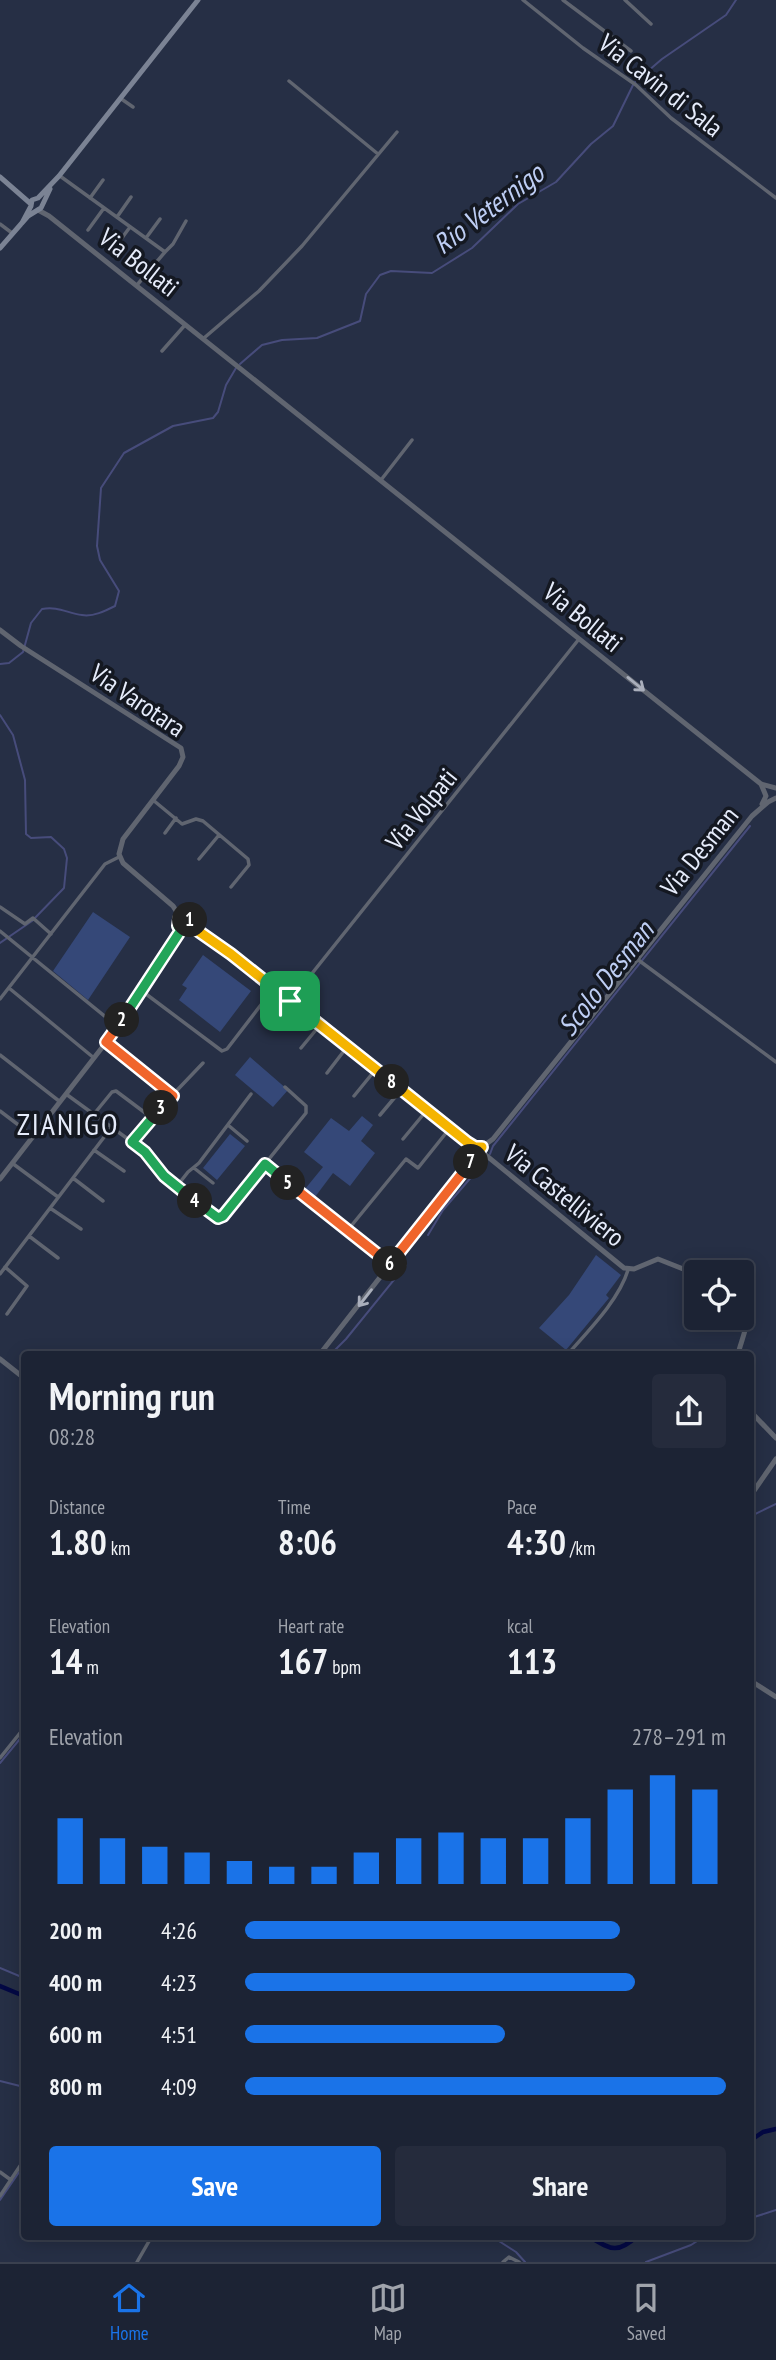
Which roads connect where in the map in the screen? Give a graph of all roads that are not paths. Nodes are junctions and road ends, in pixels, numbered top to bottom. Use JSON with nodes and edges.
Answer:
{"nodes":[{"id":1,"x":198,"y":0,"type":"edge"},
{"id":2,"x":523,"y":0,"type":"edge"},
{"id":3,"x":563,"y":0,"type":"edge"},
{"id":4,"x":625,"y":0,"type":"edge"},
{"id":5,"x":651,"y":24,"type":"dead end"},
{"id":6,"x":631,"y":51,"type":"dead end"},
{"id":7,"x":289,"y":81,"type":"dead end"},
{"id":8,"x":120,"y":98,"type":"junction"},
{"id":9,"x":133,"y":107,"type":"dead end"},
{"id":10,"x":397,"y":132,"type":"dead end"},
{"id":11,"x":378,"y":154,"type":"junction"},
{"id":12,"x":0,"y":177,"type":"edge"},
{"id":13,"x":57,"y":178,"type":"junction"},
{"id":14,"x":103,"y":180,"type":"dead end"},
{"id":15,"x":131,"y":197,"type":"dead end"},
{"id":16,"x":90,"y":198,"type":"junction"},
{"id":17,"x":776,"y":198,"type":"edge"},
{"id":18,"x":37,"y":204,"type":"junction"},
{"id":19,"x":104,"y":208,"type":"junction"},
{"id":20,"x":117,"y":217,"type":"junction"},
{"id":21,"x":160,"y":219,"type":"dead end"},
{"id":22,"x":186,"y":221,"type":"dead end"},
{"id":23,"x":0,"y":224,"type":"edge"},
{"id":24,"x":130,"y":227,"type":"junction"},
{"id":25,"x":88,"y":230,"type":"dead end"},
{"id":26,"x":12,"y":233,"type":"junction"},
{"id":27,"x":146,"y":238,"type":"junction"},
{"id":28,"x":116,"y":246,"type":"dead end"},
{"id":29,"x":0,"y":248,"type":"edge"},
{"id":30,"x":165,"y":251,"type":"junction"},
{"id":31,"x":137,"y":285,"type":"junction"},
{"id":32,"x":186,"y":324,"type":"junction"},
{"id":33,"x":205,"y":338,"type":"junction"},
{"id":34,"x":162,"y":351,"type":"dead end"},
{"id":35,"x":412,"y":440,"type":"dead end"},
{"id":36,"x":381,"y":480,"type":"junction"},
{"id":37,"x":0,"y":630,"type":"edge"},
{"id":38,"x":581,"y":640,"type":"junction"},
{"id":39,"x":761,"y":784,"type":"junction"},
{"id":40,"x":774,"y":786,"type":"edge"},
{"id":41,"x":771,"y":798,"type":"edge"},
{"id":42,"x":153,"y":800,"type":"junction"},
{"id":43,"x":176,"y":818,"type":"junction"},
{"id":44,"x":164,"y":833,"type":"dead end"},
{"id":45,"x":219,"y":835,"type":"junction"},
{"id":46,"x":119,"y":857,"type":"junction"},
{"id":47,"x":199,"y":859,"type":"dead end"},
{"id":48,"x":232,"y":887,"type":"dead end"},
{"id":49,"x":0,"y":907,"type":"edge"},
{"id":50,"x":181,"y":918,"type":"junction"},
{"id":51,"x":191,"y":926,"type":"junction"},
{"id":52,"x":0,"y":930,"type":"edge"},
{"id":53,"x":181,"y":930,"type":"junction"},
{"id":54,"x":51,"y":934,"type":"junction"},
{"id":55,"x":32,"y":957,"type":"junction"},
{"id":56,"x":640,"y":961,"type":"junction"},
{"id":57,"x":9,"y":988,"type":"junction"},
{"id":58,"x":274,"y":988,"type":"junction"},
{"id":59,"x":142,"y":991,"type":"junction"},
{"id":60,"x":0,"y":999,"type":"edge"},
{"id":61,"x":290,"y":1001,"type":"junction"},
{"id":62,"x":320,"y":1025,"type":"junction"},
{"id":63,"x":118,"y":1027,"type":"junction"},
{"id":64,"x":106,"y":1042,"type":"junction"},
{"id":65,"x":347,"y":1047,"type":"junction"},
{"id":66,"x":301,"y":1048,"type":"dead end"},
{"id":67,"x":0,"y":1055,"type":"edge"},
{"id":68,"x":94,"y":1058,"type":"junction"},
{"id":69,"x":776,"y":1062,"type":"edge"},
{"id":70,"x":203,"y":1063,"type":"dead end"},
{"id":71,"x":376,"y":1069,"type":"junction"},
{"id":72,"x":327,"y":1073,"type":"dead end"},
{"id":73,"x":285,"y":1087,"type":"dead end"},
{"id":74,"x":401,"y":1090,"type":"junction"},
{"id":75,"x":66,"y":1094,"type":"junction"},
{"id":76,"x":251,"y":1094,"type":"dead end"},
{"id":77,"x":173,"y":1096,"type":"junction"},
{"id":78,"x":354,"y":1096,"type":"dead end"},
{"id":79,"x":60,"y":1102,"type":"junction"},
{"id":80,"x":427,"y":1110,"type":"junction"},
{"id":81,"x":0,"y":1111,"type":"edge"},
{"id":82,"x":94,"y":1114,"type":"junction"},
{"id":83,"x":380,"y":1115,"type":"dead end"},
{"id":84,"x":152,"y":1118,"type":"junction"},
{"id":85,"x":228,"y":1125,"type":"junction"},
{"id":86,"x":111,"y":1127,"type":"junction"},
{"id":87,"x":450,"y":1128,"type":"junction"},
{"id":88,"x":33,"y":1136,"type":"junction"},
{"id":89,"x":402,"y":1139,"type":"dead end"},
{"id":90,"x":247,"y":1141,"type":"dead end"},
{"id":91,"x":132,"y":1142,"type":"junction"},
{"id":92,"x":482,"y":1147,"type":"junction"},
{"id":93,"x":94,"y":1150,"type":"junction"},
{"id":94,"x":12,"y":1163,"type":"junction"},
{"id":95,"x":265,"y":1164,"type":"junction"},
{"id":96,"x":194,"y":1168,"type":"junction"},
{"id":97,"x":124,"y":1171,"type":"dead end"},
{"id":98,"x":73,"y":1178,"type":"junction"},
{"id":99,"x":0,"y":1179,"type":"edge"},
{"id":100,"x":213,"y":1183,"type":"dead end"},
{"id":101,"x":177,"y":1186,"type":"junction"},
{"id":102,"x":58,"y":1198,"type":"junction"},
{"id":103,"x":103,"y":1201,"type":"dead end"},
{"id":104,"x":50,"y":1208,"type":"junction"},
{"id":105,"x":80,"y":1229,"type":"dead end"},
{"id":106,"x":347,"y":1231,"type":"junction"},
{"id":107,"x":29,"y":1236,"type":"junction"},
{"id":108,"x":58,"y":1258,"type":"dead end"},
{"id":109,"x":391,"y":1265,"type":"junction"},
{"id":110,"x":5,"y":1267,"type":"junction"},
{"id":111,"x":684,"y":1269,"type":"edge"},
{"id":112,"x":628,"y":1270,"type":"junction"},
{"id":113,"x":0,"y":1274,"type":"edge"},
{"id":114,"x":7,"y":1314,"type":"dead end"},
{"id":115,"x":744,"y":1330,"type":"edge"},
{"id":116,"x":322,"y":1351,"type":"edge"},
{"id":117,"x":570,"y":1351,"type":"edge"},
{"id":118,"x":739,"y":1351,"type":"edge"},
{"id":119,"x":0,"y":1359,"type":"edge"},
{"id":120,"x":21,"y":1376,"type":"edge"},
{"id":121,"x":754,"y":1415,"type":"edge"},
{"id":122,"x":776,"y":1438,"type":"edge"},
{"id":123,"x":776,"y":1459,"type":"edge"},
{"id":124,"x":754,"y":1491,"type":"edge"},
{"id":125,"x":754,"y":1683,"type":"edge"},
{"id":126,"x":776,"y":1697,"type":"edge"},
{"id":127,"x":21,"y":1732,"type":"edge"},
{"id":128,"x":0,"y":1758,"type":"edge"},
{"id":129,"x":21,"y":2165,"type":"edge"},
{"id":130,"x":0,"y":2172,"type":"edge"},
{"id":131,"x":11,"y":2180,"type":"junction"},
{"id":132,"x":0,"y":2196,"type":"edge"},
{"id":133,"x":150,"y":2240,"type":"edge"},
{"id":134,"x":136,"y":2262,"type":"edge"},
{"id":135,"x":503,"y":2262,"type":"edge"},
{"id":136,"x":519,"y":2262,"type":"edge"}],
"edges":[{"from":1,"to":8,"type":"main road"},
{"from":2,"to":17,"type":"street","name":"Via Cavin di Sala"},
{"from":3,"to":6,"type":"street","name":"Via Cavin di Sala"},
{"from":4,"to":5,"type":"street","name":"Via Cavin di Sala"},
{"from":7,"to":11,"type":"street"},
{"from":8,"to":9,"type":"street"},
{"from":8,"to":13,"type":"main road"},
{"from":10,"to":11,"type":"street"},
{"from":11,"to":33,"type":"street"},
{"from":12,"to":18,"type":"main road"},
{"from":13,"to":16,"type":"street"},
{"from":13,"to":18,"type":"main road"},
{"from":14,"to":16,"type":"street"},
{"from":15,"to":20,"type":"street"},
{"from":16,"to":19,"type":"street"},
{"from":18,"to":26,"type":"main road"},
{"from":18,"to":31,"type":"street","name":"Via Bollati"},
{"from":19,"to":20,"type":"street"},
{"from":19,"to":25,"type":"street"},
{"from":20,"to":24,"type":"street"},
{"from":21,"to":27,"type":"street"},
{"from":22,"to":30,"type":"street"},
{"from":23,"to":26,"type":"street"},
{"from":24,"to":27,"type":"street"},
{"from":24,"to":28,"type":"street"},
{"from":26,"to":29,"type":"main road"},
{"from":27,"to":30,"type":"street"},
{"from":30,"to":31,"type":"street"},
{"from":31,"to":32,"type":"street","name":"Via Bollati"},
{"from":32,"to":33,"type":"street","name":"Via Bollati"},
{"from":32,"to":34,"type":"street"},
{"from":33,"to":36,"type":"street","name":"Via Bollati"},
{"from":35,"to":36,"type":"street"},
{"from":36,"to":38,"type":"street","name":"Via Bollati"},
{"from":37,"to":42,"type":"street","name":"Via Varotara"},
{"from":38,"to":39,"type":"street","name":"Via Bollati","one_way":true},
{"from":38,"to":61,"type":"street","name":"Via Volpati"},
{"from":39,"to":40,"type":"street","name":"Via Bollati"},
{"from":39,"to":41,"type":"street","name":"Via Bollati"},
{"from":40,"to":41,"type":"street","name":"Via Desman"},
{"from":41,"to":56,"type":"street","name":"Via Desman"},
{"from":42,"to":43,"type":"street"},
{"from":42,"to":46,"type":"street","name":"Via Varotara"},
{"from":43,"to":44,"type":"street"},
{"from":43,"to":45,"type":"street"},
{"from":45,"to":47,"type":"street"},
{"from":45,"to":48,"type":"street"},
{"from":46,"to":50,"type":"street"},
{"from":46,"to":54,"type":"street"},
{"from":49,"to":54,"type":"street"},
{"from":50,"to":51,"type":"street"},
{"from":50,"to":53,"type":"street"},
{"from":51,"to":53,"type":"street"},
{"from":51,"to":58,"type":"street"},
{"from":52,"to":55,"type":"street"},
{"from":53,"to":59,"type":"street"},
{"from":54,"to":55,"type":"street"},
{"from":55,"to":57,"type":"street"},
{"from":55,"to":63,"type":"street"},
{"from":56,"to":69,"type":"street"},
{"from":56,"to":92,"type":"street","name":"Via Desman"},
{"from":57,"to":60,"type":"street"},
{"from":57,"to":68,"type":"street"},
{"from":58,"to":59,"type":"street"},
{"from":58,"to":61,"type":"street"},
{"from":59,"to":63,"type":"street"},
{"from":61,"to":62,"type":"street"},
{"from":62,"to":65,"type":"street"},
{"from":62,"to":66,"type":"street"},
{"from":63,"to":64,"type":"street"},
{"from":64,"to":68,"type":"street"},
{"from":64,"to":77,"type":"street"},
{"from":65,"to":71,"type":"street"},
{"from":65,"to":72,"type":"street"},
{"from":67,"to":79,"type":"street"},
{"from":68,"to":75,"type":"street"},
{"from":70,"to":77,"type":"street"},
{"from":71,"to":74,"type":"street"},
{"from":71,"to":78,"type":"street"},
{"from":73,"to":95,"type":"street"},
{"from":74,"to":80,"type":"street"},
{"from":74,"to":83,"type":"street"},
{"from":75,"to":79,"type":"street"},
{"from":75,"to":82,"type":"street"},
{"from":76,"to":85,"type":"street"},
{"from":77,"to":84,"type":"street"},
{"from":79,"to":88,"type":"street"},
{"from":80,"to":87,"type":"street"},
{"from":80,"to":89,"type":"street"},
{"from":81,"to":88,"type":"street"},
{"from":82,"to":84,"type":"street"},
{"from":82,"to":86,"type":"street"},
{"from":84,"to":91,"type":"street"},
{"from":85,"to":90,"type":"street"},
{"from":85,"to":96,"type":"street"},
{"from":86,"to":91,"type":"street"},
{"from":86,"to":93,"type":"street"},
{"from":87,"to":92,"type":"street"},
{"from":87,"to":106,"type":"street"},
{"from":88,"to":94,"type":"street"},
{"from":91,"to":101,"type":"street"},
{"from":92,"to":109,"type":"street","name":"Via Desman"},
{"from":92,"to":112,"type":"street","name":"Via Castelliviero"},
{"from":93,"to":97,"type":"street"},
{"from":93,"to":98,"type":"street"},
{"from":94,"to":99,"type":"street"},
{"from":94,"to":102,"type":"street"},
{"from":95,"to":101,"type":"street"},
{"from":95,"to":106,"type":"street"},
{"from":96,"to":100,"type":"street"},
{"from":96,"to":101,"type":"street"},
{"from":98,"to":102,"type":"street"},
{"from":98,"to":103,"type":"street"},
{"from":102,"to":104,"type":"street"},
{"from":104,"to":105,"type":"street"},
{"from":104,"to":107,"type":"street"},
{"from":106,"to":109,"type":"street"},
{"from":107,"to":108,"type":"street"},
{"from":107,"to":110,"type":"street"},
{"from":109,"to":116,"type":"street","name":"Via Desman","one_way":true},
{"from":110,"to":113,"type":"street"},
{"from":110,"to":114,"type":"street"},
{"from":111,"to":112,"type":"street","name":"Via Castelliviero"},
{"from":112,"to":117,"type":"street","name":"Via Castelliviero"},
{"from":115,"to":118,"type":"street"},
{"from":119,"to":120,"type":"street"},
{"from":121,"to":122,"type":"street"},
{"from":123,"to":124,"type":"street"},
{"from":125,"to":126,"type":"street"},
{"from":127,"to":128,"type":"street"},
{"from":129,"to":131,"type":"street"},
{"from":130,"to":131,"type":"street"},
{"from":131,"to":132,"type":"street"},
{"from":133,"to":134,"type":"street"},
{"from":135,"to":136,"type":"street"}]}
